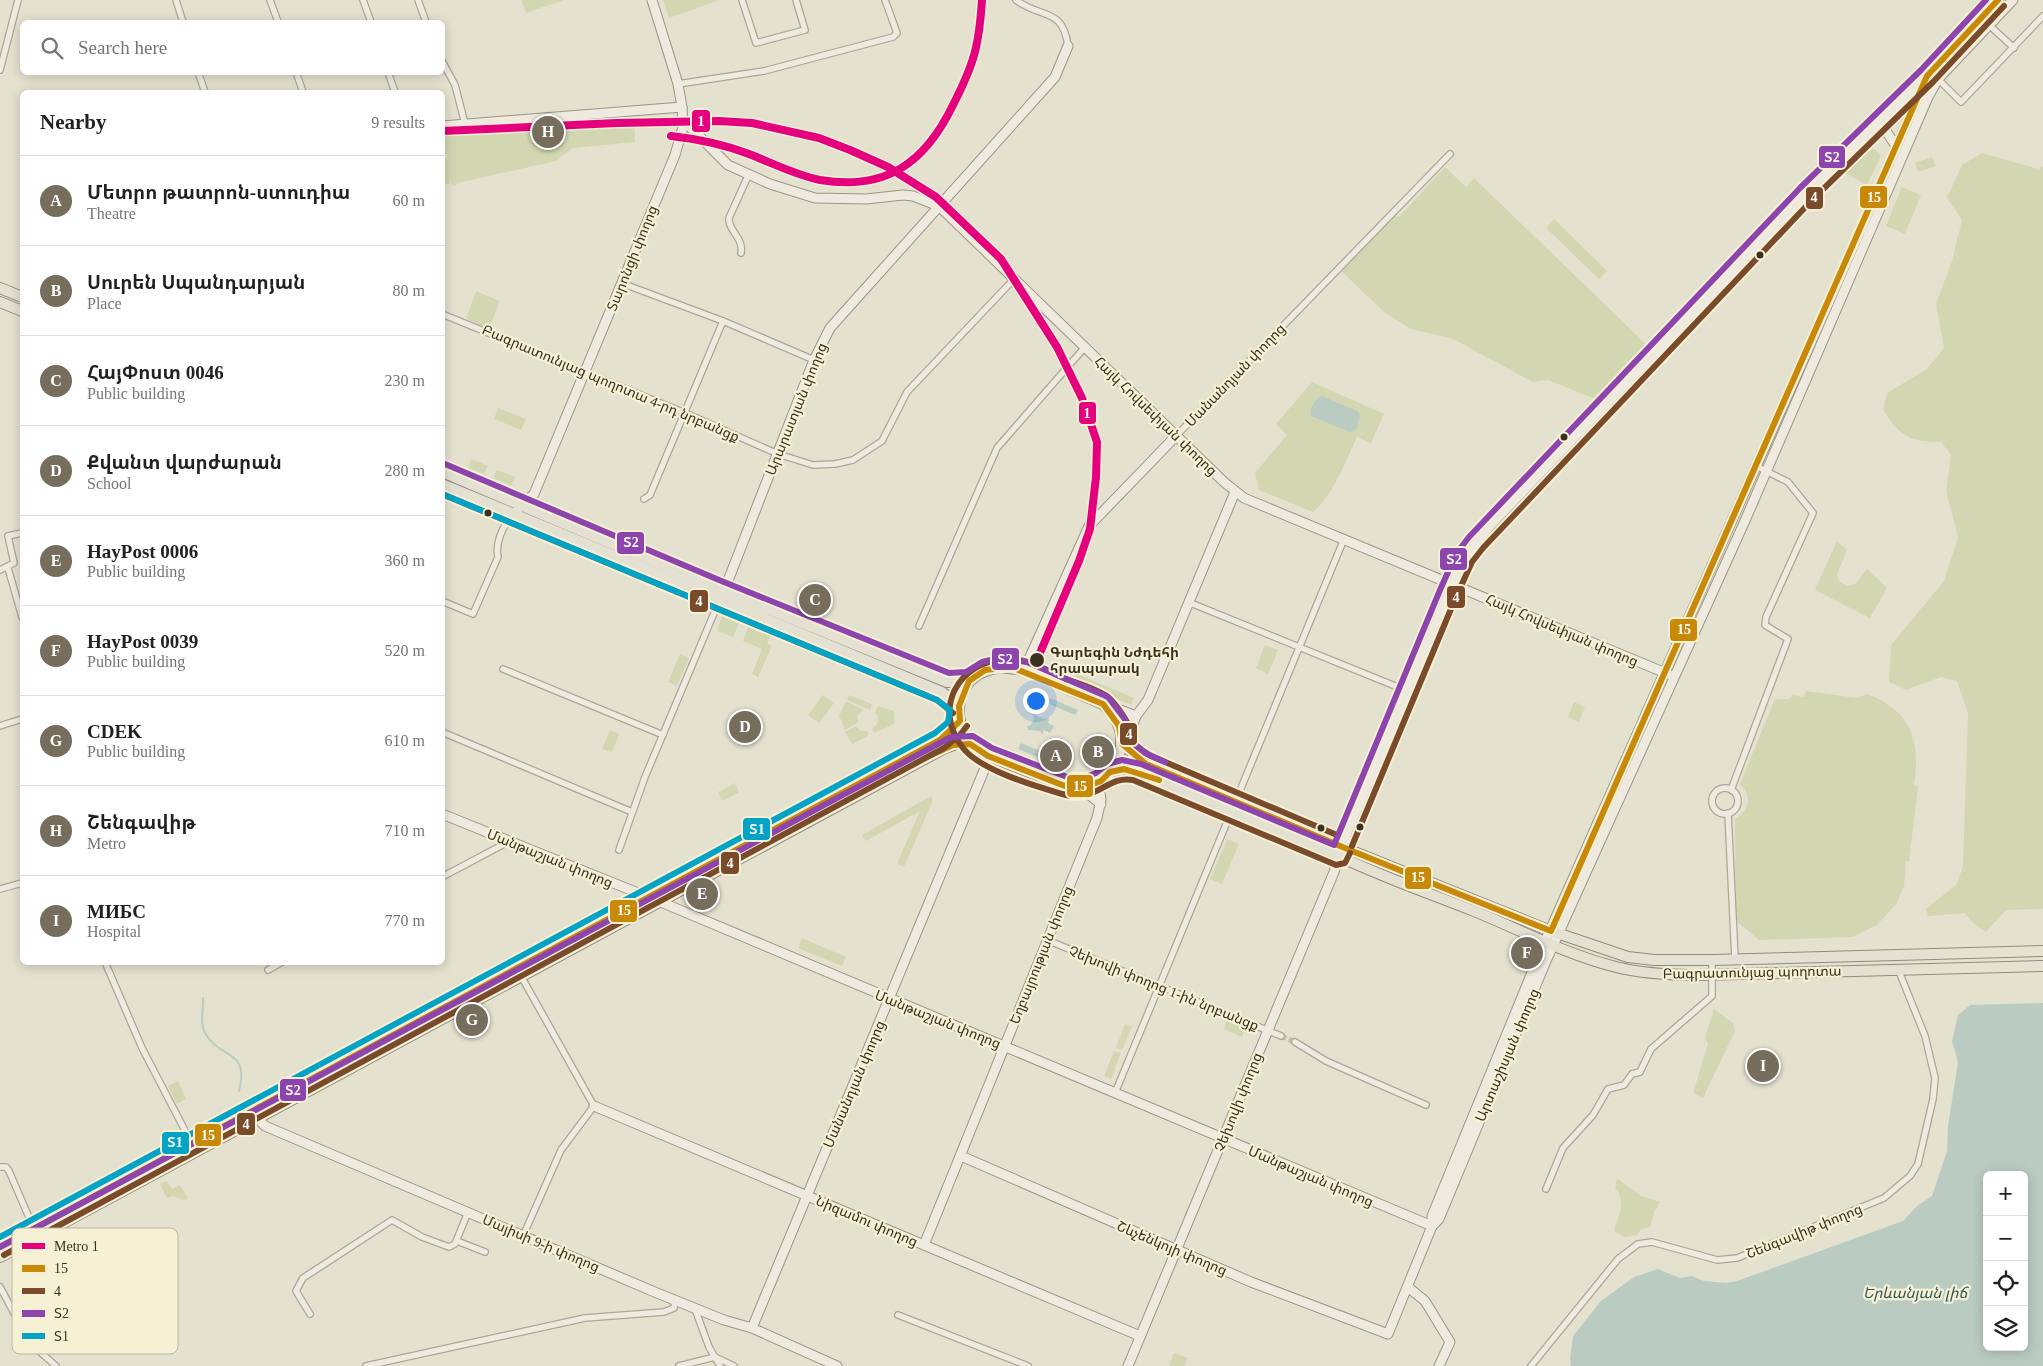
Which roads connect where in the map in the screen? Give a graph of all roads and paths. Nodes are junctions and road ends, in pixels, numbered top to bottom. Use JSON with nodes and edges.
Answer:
{"nodes":[{"id":1,"x":18,"y":0,"type":"edge"},
{"id":2,"x":176,"y":0,"type":"edge"},
{"id":3,"x":270,"y":0,"type":"edge"},
{"id":4,"x":363,"y":0,"type":"edge"},
{"id":5,"x":418,"y":0,"type":"edge"},
{"id":6,"x":652,"y":0,"type":"edge"},
{"id":7,"x":742,"y":0,"type":"edge"},
{"id":8,"x":796,"y":0,"type":"edge"},
{"id":9,"x":885,"y":0,"type":"edge"},
{"id":10,"x":1016,"y":0,"type":"edge"},
{"id":11,"x":1998,"y":0,"type":"edge"},
{"id":12,"x":2013,"y":0,"type":"edge"},
{"id":13,"x":2043,"y":16,"type":"edge"},
{"id":14,"x":182,"y":20,"type":"edge"},
{"id":15,"x":277,"y":20,"type":"edge"},
{"id":16,"x":370,"y":20,"type":"edge"},
{"id":17,"x":425,"y":20,"type":"edge"},
{"id":18,"x":1989,"y":25,"type":"junction"},
{"id":19,"x":1068,"y":46,"type":"joint"},
{"id":20,"x":2014,"y":48,"type":"junction"},
{"id":21,"x":445,"y":67,"type":"edge"},
{"id":22,"x":0,"y":70,"type":"edge"},
{"id":23,"x":199,"y":75,"type":"edge"},
{"id":24,"x":297,"y":75,"type":"edge"},
{"id":25,"x":389,"y":75,"type":"edge"},
{"id":26,"x":1926,"y":76,"type":"junction"},
{"id":27,"x":1938,"y":79,"type":"junction"},
{"id":28,"x":678,"y":84,"type":"junction"},
{"id":29,"x":204,"y":90,"type":"edge"},
{"id":30,"x":302,"y":90,"type":"edge"},
{"id":31,"x":394,"y":90,"type":"edge"},
{"id":32,"x":1928,"y":97,"type":"junction"},
{"id":33,"x":1915,"y":103,"type":"junction"},
{"id":34,"x":682,"y":107,"type":"junction"},
{"id":35,"x":683,"y":120,"type":"junction"},
{"id":36,"x":465,"y":124,"type":"junction"},
{"id":37,"x":445,"y":126,"type":"edge"},
{"id":38,"x":1878,"y":128,"type":"junction"},
{"id":39,"x":1896,"y":146,"type":"junction"},
{"id":40,"x":1450,"y":154,"type":"dead end"},
{"id":41,"x":748,"y":176,"type":"junction"},
{"id":42,"x":939,"y":206,"type":"junction"},
{"id":43,"x":741,"y":253,"type":"dead end"},
{"id":44,"x":1016,"y":278,"type":"junction"},
{"id":45,"x":621,"y":283,"type":"junction"},
{"id":46,"x":0,"y":288,"type":"edge"},
{"id":47,"x":20,"y":296,"type":"edge"},
{"id":48,"x":0,"y":302,"type":"edge"},
{"id":49,"x":20,"y":310,"type":"edge"},
{"id":50,"x":445,"y":315,"type":"edge"},
{"id":51,"x":722,"y":321,"type":"junction"},
{"id":52,"x":1085,"y":347,"type":"junction"},
{"id":53,"x":814,"y":360,"type":"junction"},
{"id":54,"x":585,"y":372,"type":"junction"},
{"id":55,"x":685,"y":413,"type":"junction"},
{"id":56,"x":1176,"y":436,"type":"junction"},
{"id":57,"x":778,"y":454,"type":"junction"},
{"id":58,"x":1756,"y":466,"type":"junction"},
{"id":59,"x":1767,"y":471,"type":"junction"},
{"id":60,"x":445,"y":473,"type":"edge"},
{"id":61,"x":445,"y":485,"type":"edge"},
{"id":62,"x":1235,"y":492,"type":"junction"},
{"id":63,"x":644,"y":499,"type":"dead end"},
{"id":64,"x":524,"y":506,"type":"junction"},
{"id":65,"x":513,"y":513,"type":"junction"},
{"id":66,"x":20,"y":533,"type":"edge"},
{"id":67,"x":1344,"y":539,"type":"junction"},
{"id":68,"x":8,"y":568,"type":"junction"},
{"id":69,"x":0,"y":570,"type":"edge"},
{"id":70,"x":1454,"y":585,"type":"junction"},
{"id":71,"x":722,"y":596,"type":"junction"},
{"id":72,"x":445,"y":602,"type":"edge"},
{"id":73,"x":1188,"y":602,"type":"junction"},
{"id":74,"x":20,"y":610,"type":"edge"},
{"id":75,"x":919,"y":626,"type":"dead end"},
{"id":76,"x":1299,"y":647,"type":"junction"},
{"id":77,"x":503,"y":669,"type":"dead end"},
{"id":78,"x":1024,"y":670,"type":"junction"},
{"id":79,"x":1663,"y":673,"type":"junction"},
{"id":80,"x":1674,"y":676,"type":"junction"},
{"id":81,"x":969,"y":681,"type":"junction"},
{"id":82,"x":1409,"y":691,"type":"junction"},
{"id":83,"x":1103,"y":704,"type":"junction"},
{"id":84,"x":959,"y":706,"type":"junction"},
{"id":85,"x":1136,"y":716,"type":"junction"},
{"id":86,"x":20,"y":720,"type":"edge"},
{"id":87,"x":960,"y":721,"type":"junction"},
{"id":88,"x":0,"y":726,"type":"edge"},
{"id":89,"x":445,"y":733,"type":"edge"},
{"id":90,"x":663,"y":735,"type":"junction"},
{"id":91,"x":1122,"y":740,"type":"junction"},
{"id":92,"x":970,"y":744,"type":"junction"},
{"id":93,"x":990,"y":756,"type":"junction"},
{"id":94,"x":1110,"y":772,"type":"junction"},
{"id":95,"x":1098,"y":782,"type":"junction"},
{"id":96,"x":1079,"y":788,"type":"junction"},
{"id":97,"x":1731,"y":790,"type":"junction"},
{"id":98,"x":1101,"y":804,"type":"junction"},
{"id":99,"x":1233,"y":805,"type":"junction"},
{"id":100,"x":632,"y":812,"type":"junction"},
{"id":101,"x":1728,"y":813,"type":"junction"},
{"id":102,"x":445,"y":815,"type":"edge"},
{"id":103,"x":510,"y":842,"type":"junction"},
{"id":104,"x":620,"y":850,"type":"dead end"},
{"id":105,"x":1341,"y":852,"type":"junction"},
{"id":106,"x":445,"y":875,"type":"edge"},
{"id":107,"x":20,"y":884,"type":"edge"},
{"id":108,"x":0,"y":889,"type":"edge"},
{"id":109,"x":647,"y":897,"type":"junction"},
{"id":110,"x":659,"y":901,"type":"junction"},
{"id":111,"x":1555,"y":932,"type":"junction"},
{"id":112,"x":1047,"y":940,"type":"junction"},
{"id":113,"x":1550,"y":944,"type":"junction"},
{"id":114,"x":2043,"y":951,"type":"edge"},
{"id":115,"x":1935,"y":954,"type":"junction"},
{"id":116,"x":1735,"y":959,"type":"junction"},
{"id":117,"x":1712,"y":960,"type":"junction"},
{"id":118,"x":106,"y":965,"type":"edge"},
{"id":119,"x":277,"y":965,"type":"edge"},
{"id":120,"x":2043,"y":966,"type":"edge"},
{"id":121,"x":1898,"y":969,"type":"junction"},
{"id":122,"x":1935,"y":969,"type":"junction"},
{"id":123,"x":268,"y":970,"type":"dead end"},
{"id":124,"x":1712,"y":975,"type":"junction"},
{"id":125,"x":521,"y":976,"type":"junction"},
{"id":126,"x":1159,"y":985,"type":"junction"},
{"id":127,"x":890,"y":1000,"type":"junction"},
{"id":128,"x":1268,"y":1030,"type":"junction"},
{"id":129,"x":1281,"y":1036,"type":"tunnel mouth"},
{"id":130,"x":1295,"y":1042,"type":"tunnel mouth"},
{"id":131,"x":1004,"y":1046,"type":"junction"},
{"id":132,"x":1115,"y":1093,"type":"junction"},
{"id":133,"x":1426,"y":1105,"type":"dead end"},
{"id":134,"x":594,"y":1106,"type":"junction"},
{"id":135,"x":254,"y":1115,"type":"junction"},
{"id":136,"x":1223,"y":1139,"type":"junction"},
{"id":137,"x":192,"y":1144,"type":"junction"},
{"id":138,"x":961,"y":1156,"type":"junction"},
{"id":139,"x":0,"y":1167,"type":"edge"},
{"id":140,"x":1546,"y":1189,"type":"dead end"},
{"id":141,"x":807,"y":1196,"type":"junction"},
{"id":142,"x":468,"y":1212,"type":"junction"},
{"id":143,"x":1432,"y":1226,"type":"junction"},
{"id":144,"x":34,"y":1228,"type":"edge"},
{"id":145,"x":36,"y":1228,"type":"edge"},
{"id":146,"x":52,"y":1228,"type":"edge"},
{"id":147,"x":523,"y":1236,"type":"junction"},
{"id":148,"x":12,"y":1241,"type":"edge"},
{"id":149,"x":457,"y":1241,"type":"junction"},
{"id":150,"x":924,"y":1245,"type":"junction"},
{"id":151,"x":0,"y":1247,"type":"edge"},
{"id":152,"x":12,"y":1250,"type":"edge"},
{"id":153,"x":1177,"y":1251,"type":"junction"},
{"id":154,"x":484,"y":1252,"type":"dead end"},
{"id":155,"x":0,"y":1257,"type":"edge"},
{"id":156,"x":1408,"y":1286,"type":"junction"},
{"id":157,"x":0,"y":1287,"type":"edge"},
{"id":158,"x":675,"y":1300,"type":"junction"},
{"id":159,"x":695,"y":1308,"type":"junction"},
{"id":160,"x":12,"y":1309,"type":"edge"},
{"id":161,"x":310,"y":1314,"type":"dead end"},
{"id":162,"x":898,"y":1315,"type":"dead end"},
{"id":163,"x":752,"y":1328,"type":"junction"},
{"id":164,"x":1386,"y":1335,"type":"joint"},
{"id":165,"x":1140,"y":1336,"type":"junction"},
{"id":166,"x":42,"y":1354,"type":"edge"},
{"id":167,"x":715,"y":1357,"type":"junction"},
{"id":168,"x":56,"y":1366,"type":"edge"},
{"id":169,"x":366,"y":1366,"type":"edge"},
{"id":170,"x":679,"y":1366,"type":"edge"},
{"id":171,"x":720,"y":1366,"type":"edge"},
{"id":172,"x":734,"y":1366,"type":"edge"},
{"id":173,"x":837,"y":1366,"type":"edge"},
{"id":174,"x":1028,"y":1366,"type":"edge"},
{"id":175,"x":1128,"y":1366,"type":"edge"},
{"id":176,"x":1439,"y":1366,"type":"edge"},
{"id":177,"x":1531,"y":1366,"type":"edge"}],
"edges":[{"from":1,"to":22,"type":"street"},
{"from":2,"to":14,"type":"street"},
{"from":3,"to":15,"type":"street"},
{"from":4,"to":16,"type":"street"},
{"from":5,"to":17,"type":"street"},
{"from":6,"to":28,"type":"street","name":"Տարոնցի փողոց"},
{"from":7,"to":8,"type":"street"},
{"from":9,"to":28,"type":"street"},
{"from":10,"to":19,"type":"street","name":"Արարատյան փողոց"},
{"from":11,"to":26,"type":"street","name":"Արտաշիսյան փողոց"},
{"from":12,"to":18,"type":"street","name":"Արտաշիսյան փողոց"},
{"from":13,"to":20,"type":"street"},
{"from":18,"to":20,"type":"street"},
{"from":18,"to":27,"type":"street","name":"Արտաշիսյան փողոց"},
{"from":19,"to":42,"type":"street","name":"Արարատյան փողոց"},
{"from":20,"to":27,"type":"street"},
{"from":21,"to":36,"type":"street"},
{"from":23,"to":29,"type":"street"},
{"from":24,"to":30,"type":"street"},
{"from":25,"to":31,"type":"street"},
{"from":26,"to":33,"type":"street","name":"Արտաշիսյան փողոց"},
{"from":26,"to":70,"type":"street","name":"Չեխովի փողոց"},
{"from":27,"to":32,"type":"street","name":"Արտաշիսյան փողոց"},
{"from":28,"to":34,"type":"street","name":"Տարոնցի փողոց"},
{"from":32,"to":33,"type":"street","name":"Չեխովի փողոց"},
{"from":32,"to":59,"type":"street","name":"Արտաշիսյան փողոց"},
{"from":33,"to":38,"type":"street","name":"Չեխովի փողոց"},
{"from":33,"to":39,"type":"street","name":"Արտաշիսյան փողոց"},
{"from":34,"to":35,"type":"street","name":"Տարոնցի փողոց"},
{"from":34,"to":36,"type":"street"},
{"from":35,"to":41,"type":"street","name":"Հայկ Հովսեփյան փողոց"},
{"from":35,"to":45,"type":"street","name":"Տարոնցի փողոց"},
{"from":36,"to":37,"type":"street"},
{"from":38,"to":39,"type":"street"},
{"from":38,"to":70,"type":"street","name":"Չեխովի փողոց"},
{"from":39,"to":58,"type":"street","name":"Արտաշիսյան փողոց"},
{"from":40,"to":56,"type":"street","name":"Մանանդյան փողոց"},
{"from":41,"to":42,"type":"street","name":"Հայկ Հովսեփյան փողոց"},
{"from":41,"to":43,"type":"street"},
{"from":42,"to":44,"type":"street","name":"Հայկ Հովսեփյան փողոց"},
{"from":42,"to":53,"type":"street","name":"Արարատյան փողոց"},
{"from":44,"to":52,"type":"street","name":"Հայկ Հովսեփյան փողոց"},
{"from":44,"to":57,"type":"street","name":"Բագրատունյաց պողոտա 4-րդ նրբանցք"},
{"from":45,"to":51,"type":"street"},
{"from":45,"to":54,"type":"street","name":"Տարոնցի փողոց"},
{"from":46,"to":47,"type":"main road"},
{"from":48,"to":49,"type":"main road"},
{"from":50,"to":54,"type":"street","name":"Բագրատունյաց պողոտա 4-րդ նրբանցք"},
{"from":51,"to":53,"type":"street"},
{"from":51,"to":55,"type":"street"},
{"from":52,"to":56,"type":"street","name":"Հայկ Հովսեփյան փողոց"},
{"from":52,"to":75,"type":"street"},
{"from":53,"to":57,"type":"street","name":"Արարատյան փողոց"},
{"from":54,"to":55,"type":"street","name":"Բագրատունյաց պողոտա 4-րդ նրբանցք"},
{"from":54,"to":64,"type":"street","name":"Տարոնցի փողոց"},
{"from":55,"to":57,"type":"street","name":"Բագրատունյաց պողոտա 4-րդ նրբանցք"},
{"from":55,"to":63,"type":"street"},
{"from":56,"to":62,"type":"street","name":"Հայկ Հովսեփյան փողոց"},
{"from":56,"to":78,"type":"street","name":"Մանանդյան փողոց"},
{"from":57,"to":71,"type":"street","name":"Արարատյան փողոց"},
{"from":58,"to":59,"type":"street"},
{"from":58,"to":79,"type":"street","name":"Արտաշիսյան փողոց"},
{"from":59,"to":80,"type":"street","name":"Արտաշիսյան փողոց"},
{"from":59,"to":97,"type":"street"},
{"from":60,"to":64,"type":"main road"},
{"from":61,"to":65,"type":"main road"},
{"from":62,"to":67,"type":"street","name":"Հայկ Հովսեփյան փողոց"},
{"from":62,"to":73,"type":"street"},
{"from":64,"to":65,"type":"street"},
{"from":64,"to":71,"type":"main road"},
{"from":65,"to":71,"type":"main road"},
{"from":65,"to":72,"type":"street"},
{"from":66,"to":68,"type":"street"},
{"from":67,"to":70,"type":"street","name":"Հայկ Հովսեփյան փողոց"},
{"from":67,"to":76,"type":"street"},
{"from":68,"to":69,"type":"street"},
{"from":68,"to":74,"type":"street"},
{"from":70,"to":79,"type":"street","name":"Հայկ Հովսեփյան փողոց"},
{"from":70,"to":82,"type":"street","name":"Չեխովի փողոց"},
{"from":71,"to":81,"type":"main road"},
{"from":71,"to":84,"type":"main road"},
{"from":71,"to":90,"type":"street","name":"Արարատյան փողոց"},
{"from":73,"to":76,"type":"street"},
{"from":73,"to":85,"type":"street"},
{"from":76,"to":82,"type":"street"},
{"from":76,"to":99,"type":"street"},
{"from":77,"to":90,"type":"street"},
{"from":78,"to":81,"type":"main road"},
{"from":78,"to":83,"type":"main road"},
{"from":79,"to":80,"type":"street","name":"Հայկ Հովսեփյան փողոց"},
{"from":79,"to":111,"type":"street","name":"Արտաշիսյան փողոց"},
{"from":80,"to":111,"type":"street","name":"Արտաշիսյան փողոց"},
{"from":81,"to":84,"type":"main road"},
{"from":82,"to":105,"type":"street","name":"Չեխովի փողոց"},
{"from":83,"to":85,"type":"street"},
{"from":83,"to":91,"type":"main road"},
{"from":84,"to":87,"type":"main road"},
{"from":85,"to":91,"type":"street"},
{"from":86,"to":88,"type":"street"},
{"from":87,"to":92,"type":"main road"},
{"from":87,"to":109,"type":"main road"},
{"from":89,"to":100,"type":"street"},
{"from":90,"to":100,"type":"street","name":"Արարատյան փողոց"},
{"from":91,"to":94,"type":"main road"},
{"from":91,"to":99,"type":"main road","name":"Բագրատունյաց պողոտա"},
{"from":92,"to":93,"type":"main road"},
{"from":92,"to":110,"type":"main road"},
{"from":93,"to":96,"type":"main road"},
{"from":93,"to":127,"type":"street","name":"Մանանդյան փողոց"},
{"from":94,"to":95,"type":"main road"},
{"from":94,"to":99,"type":"main road","name":"Բագրատունյաց պողոտա"},
{"from":95,"to":96,"type":"main road"},
{"from":95,"to":98,"type":"street","name":"Եղբայրության փողոց"},
{"from":96,"to":98,"type":"street"},
{"from":97,"to":101,"type":"street"},
{"from":97,"to":101,"type":"street"},
{"from":98,"to":112,"type":"street","name":"Եղբայրության փողոց"},
{"from":99,"to":105,"type":"main road","name":"Բագրատունյաց պողոտա"},
{"from":99,"to":126,"type":"street"},
{"from":100,"to":104,"type":"street","name":"Արարատյան փողոց"},
{"from":101,"to":116,"type":"street"},
{"from":102,"to":103,"type":"street","name":"Մանթաշյան փողոց"},
{"from":103,"to":106,"type":"street"},
{"from":103,"to":109,"type":"street","name":"Մանթաշյան փողոց"},
{"from":105,"to":111,"type":"main road","name":"Բագրատունյաց պողոտա"},
{"from":105,"to":113,"type":"main road","name":"Բագրատունյաց պողոտա"},
{"from":105,"to":128,"type":"street","name":"Չեխովի փողոց"},
{"from":107,"to":108,"type":"street"},
{"from":109,"to":110,"type":"street","name":"Մանթաշյան փողոց"},
{"from":109,"to":135,"type":"main road"},
{"from":110,"to":125,"type":"main road"},
{"from":110,"to":127,"type":"street","name":"Մանթաշյան փողոց"},
{"from":111,"to":113,"type":"street","name":"Արտաշիսյան փողոց"},
{"from":111,"to":117,"type":"main road","name":"Բագրատունյաց պողոտա"},
{"from":112,"to":126,"type":"street","name":"Չեխովի փողոց 1-ին նրբանցք"},
{"from":112,"to":131,"type":"street","name":"Եղբայրության փողոց"},
{"from":113,"to":124,"type":"main road","name":"Բագրատունյաց պողոտա"},
{"from":113,"to":143,"type":"street","name":"Արտաշիսյան փողոց"},
{"from":114,"to":115,"type":"main road","name":"Բագրատունյաց պողոտա"},
{"from":115,"to":116,"type":"main road","name":"Բագրատունյաց պողոտա"},
{"from":115,"to":122,"type":"main road"},
{"from":116,"to":117,"type":"main road","name":"Բագրատունյաց պողոտա"},
{"from":117,"to":124,"type":"street"},
{"from":118,"to":137,"type":"street"},
{"from":119,"to":123,"type":"street"},
{"from":120,"to":122,"type":"main road","name":"Բագրատունյաց պողոտա"},
{"from":121,"to":122,"type":"main road","name":"Բագրատունյաց պողոտա"},
{"from":121,"to":124,"type":"main road","name":"Բագրատունյաց պողոտա"},
{"from":121,"to":177,"type":"street","name":"Շենգավիթ փողոց"},
{"from":124,"to":140,"type":"street"},
{"from":125,"to":134,"type":"street"},
{"from":125,"to":135,"type":"main road"},
{"from":126,"to":128,"type":"street","name":"Չեխովի փողոց 1-ին նրբանցք"},
{"from":126,"to":132,"type":"street"},
{"from":127,"to":131,"type":"street","name":"Մանթաշյան փողոց"},
{"from":127,"to":141,"type":"street","name":"Մանանդյան փողոց"},
{"from":128,"to":129,"type":"street","name":"Չեխովի փողոց 1-ին նրբանցք"},
{"from":128,"to":136,"type":"street","name":"Չեխովի փողոց"},
{"from":130,"to":133,"type":"street"},
{"from":131,"to":132,"type":"street","name":"Մանթաշյան փողոց"},
{"from":131,"to":138,"type":"street","name":"Եղբայրության փողոց"},
{"from":132,"to":136,"type":"street","name":"Մանթաշյան փողոց"},
{"from":134,"to":141,"type":"street","name":"Նիզամու փողոց"},
{"from":134,"to":147,"type":"street"},
{"from":135,"to":137,"type":"main road"},
{"from":135,"to":142,"type":"street","name":"Մայիսի 9-ի փողոց"},
{"from":135,"to":146,"type":"main road"},
{"from":136,"to":143,"type":"street","name":"Մանթաշյան փողոց"},
{"from":136,"to":153,"type":"street","name":"Չեխովի փողոց"},
{"from":137,"to":145,"type":"main road"},
{"from":138,"to":150,"type":"street","name":"Եղբայրության փողոց"},
{"from":138,"to":153,"type":"street","name":"Շևչենկոյի փողոց"},
{"from":139,"to":144,"type":"street"},
{"from":141,"to":150,"type":"street","name":"Նիզամու փողոց"},
{"from":141,"to":163,"type":"street","name":"Մանանդյան փողոց"},
{"from":142,"to":147,"type":"street","name":"Մայիսի 9-ի փողոց"},
{"from":142,"to":149,"type":"street"},
{"from":143,"to":156,"type":"street","name":"Արտաշիսյան փողոց"},
{"from":147,"to":158,"type":"street","name":"Մայիսի 9-ի փողոց"},
{"from":148,"to":151,"type":"main road"},
{"from":149,"to":154,"type":"street"},
{"from":149,"to":161,"type":"street"},
{"from":150,"to":165,"type":"street","name":"Նիզամու փողոց"},
{"from":152,"to":155,"type":"main road"},
{"from":153,"to":164,"type":"street","name":"Շևչենկոյի փողոց"},
{"from":153,"to":165,"type":"street","name":"Չեխովի փողոց"},
{"from":156,"to":164,"type":"street","name":"Արտաշիսյան փողոց"},
{"from":156,"to":176,"type":"street"},
{"from":157,"to":160,"type":"street"},
{"from":158,"to":159,"type":"street","name":"Մայիսի 9-ի փողոց"},
{"from":158,"to":169,"type":"street"},
{"from":159,"to":163,"type":"street","name":"Մայիսի 9-ի փողոց"},
{"from":159,"to":167,"type":"street"},
{"from":162,"to":174,"type":"street"},
{"from":163,"to":173,"type":"street","name":"Մայիսի 9-ի փողոց"},
{"from":165,"to":175,"type":"street","name":"Չեխովի փողոց"},
{"from":166,"to":168,"type":"street"},
{"from":167,"to":170,"type":"street"},
{"from":167,"to":171,"type":"street"},
{"from":167,"to":172,"type":"street"}]}
